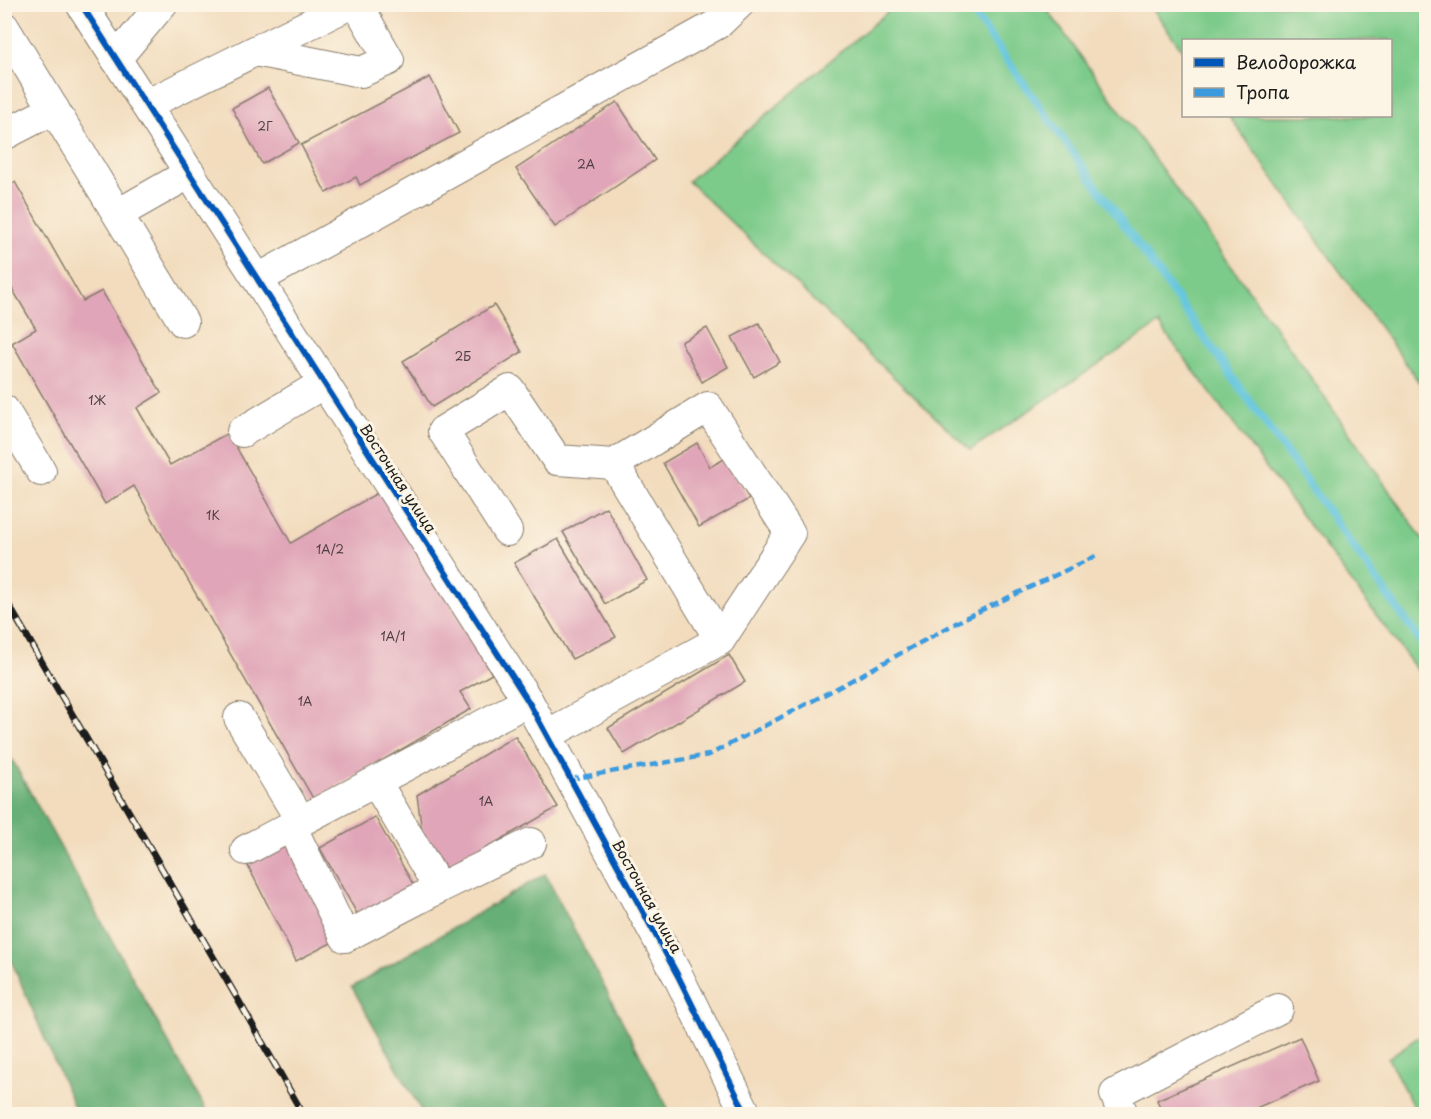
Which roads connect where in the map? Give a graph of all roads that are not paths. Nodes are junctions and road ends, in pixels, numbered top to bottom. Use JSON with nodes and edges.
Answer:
{"nodes":[{"id":1,"x":81,"y":4,"type":"edge"},
{"id":2,"x":162,"y":4,"type":"edge"},
{"id":3,"x":350,"y":4,"type":"edge"},
{"id":4,"x":357,"y":4,"type":"edge"},
{"id":5,"x":740,"y":4,"type":"edge"},
{"id":6,"x":4,"y":27,"type":"edge"},
{"id":7,"x":255,"y":51,"type":"junction"},
{"id":8,"x":116,"y":59,"type":"junction"},
{"id":9,"x":146,"y":105,"type":"junction"},
{"id":10,"x":54,"y":109,"type":"junction"},
{"id":11,"x":4,"y":135,"type":"edge"},
{"id":12,"x":190,"y":173,"type":"junction"},
{"id":13,"x":118,"y":214,"type":"junction"},
{"id":14,"x":258,"y":279,"type":"junction"},
{"id":15,"x":183,"y":322,"type":"dead end"},
{"id":16,"x":324,"y":383,"type":"junction"},
{"id":17,"x":4,"y":410,"type":"edge"},
{"id":18,"x":242,"y":432,"type":"dead end"},
{"id":19,"x":614,"y":464,"type":"junction"},
{"id":20,"x":41,"y":471,"type":"dead end"},
{"id":21,"x":507,"y":531,"type":"dead end"},
{"id":22,"x":720,"y":640,"type":"junction"},
{"id":23,"x":528,"y":701,"type":"junction"},
{"id":24,"x":239,"y":718,"type":"dead end"},
{"id":25,"x":547,"y":735,"type":"junction"},
{"id":26,"x":376,"y":782,"type":"junction"},
{"id":27,"x":296,"y":824,"type":"junction"},
{"id":28,"x":531,"y":843,"type":"dead end"},
{"id":29,"x":246,"y":850,"type":"dead end"},
{"id":30,"x":440,"y":888,"type":"junction"},
{"id":31,"x":1278,"y":1009,"type":"dead end"},
{"id":32,"x":746,"y":1114,"type":"edge"},
{"id":33,"x":1123,"y":1114,"type":"edge"}],
"edges":[{"from":1,"to":8,"type":"street","name":"Восточная улица"},
{"from":2,"to":8,"type":"street"},
{"from":3,"to":7,"type":"street"},
{"from":4,"to":7,"type":"street"},
{"from":5,"to":14,"type":"street"},
{"from":6,"to":10,"type":"street"},
{"from":7,"to":9,"type":"street"},
{"from":8,"to":9,"type":"street","name":"Восточная улица"},
{"from":9,"to":12,"type":"street","name":"Восточная улица"},
{"from":10,"to":11,"type":"street"},
{"from":10,"to":13,"type":"street"},
{"from":12,"to":13,"type":"street"},
{"from":12,"to":14,"type":"street","name":"Восточная улица"},
{"from":13,"to":15,"type":"street"},
{"from":14,"to":16,"type":"street","name":"Восточная улица"},
{"from":16,"to":18,"type":"street"},
{"from":16,"to":23,"type":"street","name":"Восточная улица"},
{"from":17,"to":20,"type":"street"},
{"from":19,"to":21,"type":"street"},
{"from":19,"to":22,"type":"street"},
{"from":19,"to":22,"type":"street"},
{"from":22,"to":25,"type":"street"},
{"from":23,"to":25,"type":"street","name":"Восточная улица"},
{"from":23,"to":26,"type":"street"},
{"from":24,"to":27,"type":"street"},
{"from":25,"to":32,"type":"street","name":"Восточная улица"},
{"from":26,"to":27,"type":"street"},
{"from":26,"to":30,"type":"street"},
{"from":27,"to":29,"type":"street"},
{"from":27,"to":30,"type":"street"},
{"from":28,"to":30,"type":"street"},
{"from":31,"to":33,"type":"street"}]}
